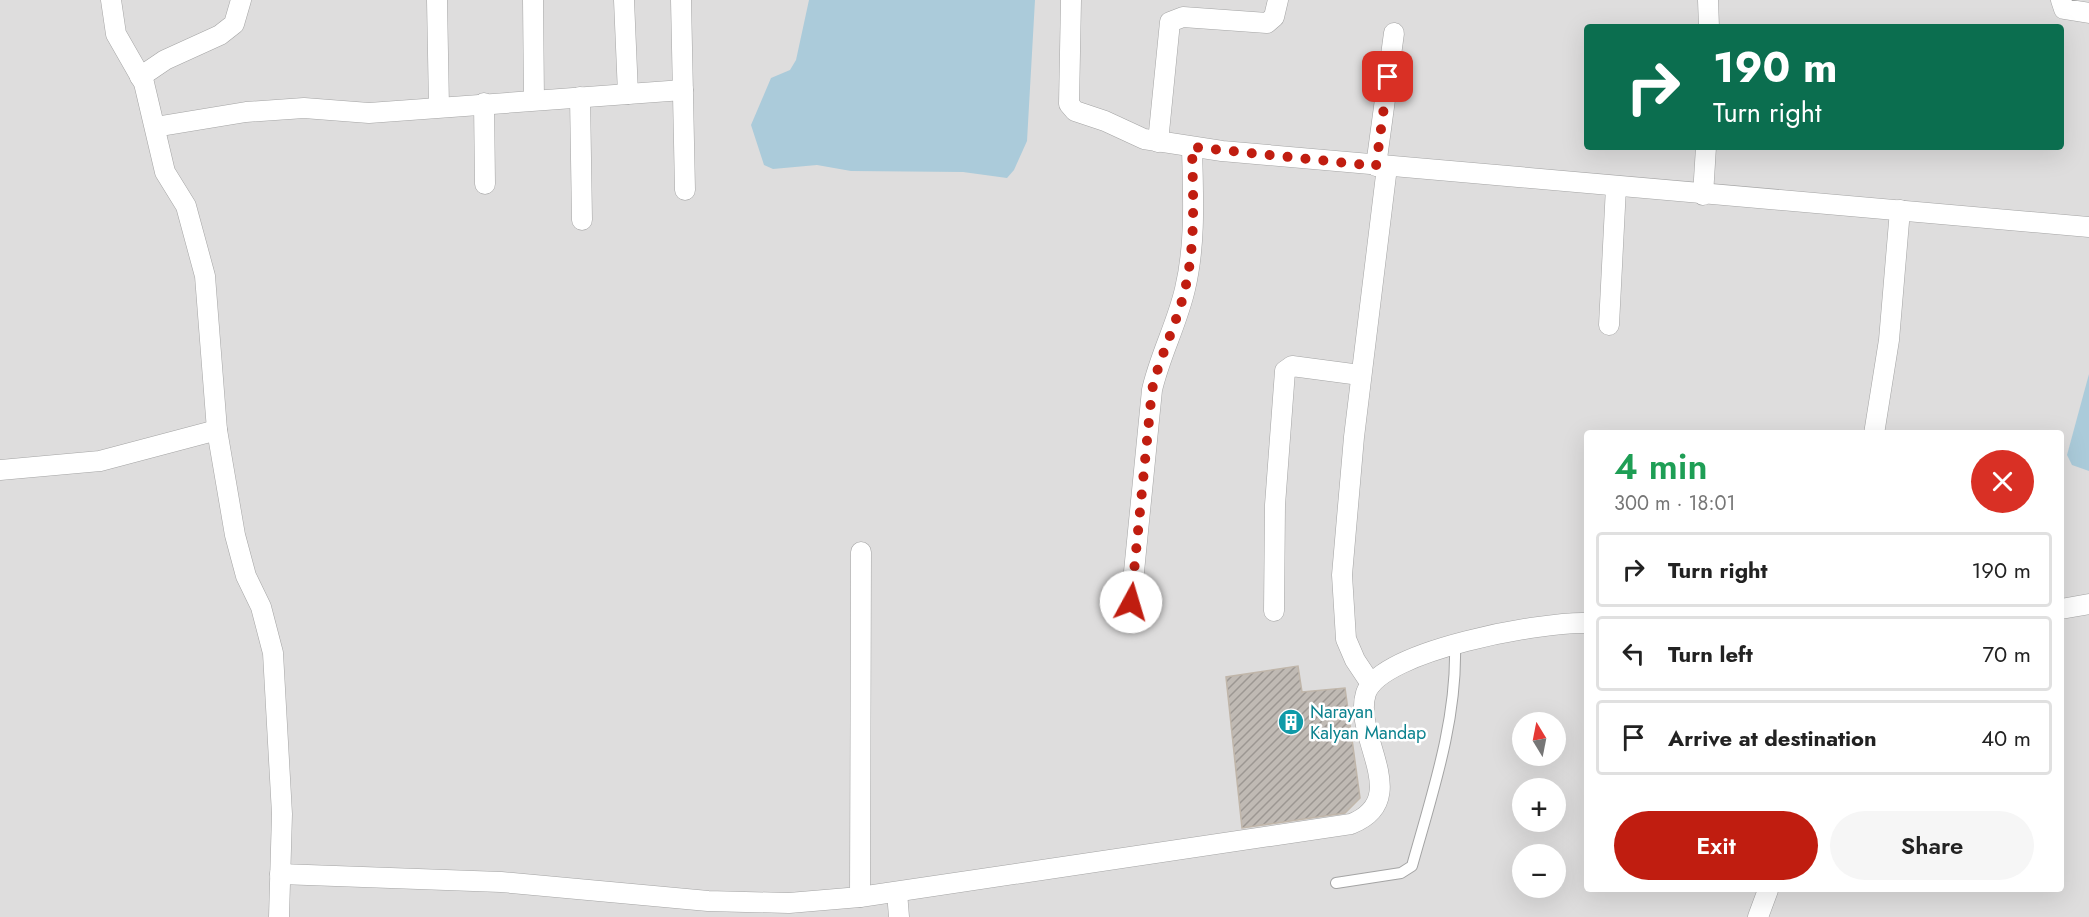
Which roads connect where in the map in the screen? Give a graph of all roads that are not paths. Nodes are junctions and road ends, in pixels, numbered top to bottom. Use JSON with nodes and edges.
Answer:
{"nodes":[{"id":1,"x":111,"y":0,"type":"edge"},
{"id":2,"x":242,"y":0,"type":"edge"},
{"id":3,"x":437,"y":0,"type":"edge"},
{"id":4,"x":533,"y":0,"type":"edge"},
{"id":5,"x":624,"y":0,"type":"edge"},
{"id":6,"x":681,"y":0,"type":"edge"},
{"id":7,"x":1071,"y":0,"type":"edge"},
{"id":8,"x":1278,"y":0,"type":"edge"},
{"id":9,"x":1708,"y":0,"type":"edge"},
{"id":10,"x":2061,"y":0,"type":"edge"},
{"id":11,"x":2089,"y":13,"type":"edge"},
{"id":12,"x":1709,"y":24,"type":"edge"},
{"id":13,"x":1394,"y":33,"type":"dead end"},
{"id":14,"x":140,"y":77,"type":"junction"},
{"id":15,"x":683,"y":90,"type":"junction"},
{"id":16,"x":628,"y":94,"type":"junction"},
{"id":17,"x":580,"y":97,"type":"junction"},
{"id":18,"x":534,"y":100,"type":"junction"},
{"id":19,"x":484,"y":104,"type":"junction"},
{"id":20,"x":439,"y":106,"type":"junction"},
{"id":21,"x":155,"y":127,"type":"junction"},
{"id":22,"x":1158,"y":141,"type":"junction"},
{"id":23,"x":1192,"y":147,"type":"junction"},
{"id":24,"x":1706,"y":150,"type":"edge"},
{"id":25,"x":1381,"y":166,"type":"junction"},
{"id":26,"x":485,"y":184,"type":"dead end"},
{"id":27,"x":1616,"y":187,"type":"junction"},
{"id":28,"x":685,"y":190,"type":"dead end"},
{"id":29,"x":1703,"y":195,"type":"junction"},
{"id":30,"x":1900,"y":210,"type":"junction"},
{"id":31,"x":582,"y":220,"type":"dead end"},
{"id":32,"x":2089,"y":227,"type":"edge"},
{"id":33,"x":1609,"y":325,"type":"dead end"},
{"id":34,"x":1360,"y":375,"type":"junction"},
{"id":35,"x":217,"y":430,"type":"junction"},
{"id":36,"x":1875,"y":430,"type":"edge"},
{"id":37,"x":0,"y":470,"type":"edge"},
{"id":38,"x":861,"y":552,"type":"dead end"},
{"id":39,"x":1131,"y":602,"type":"dead end"},
{"id":40,"x":2089,"y":604,"type":"edge"},
{"id":41,"x":2064,"y":608,"type":"edge"},
{"id":42,"x":1274,"y":611,"type":"dead end"},
{"id":43,"x":1584,"y":623,"type":"edge"},
{"id":44,"x":1455,"y":645,"type":"junction"},
{"id":45,"x":1371,"y":684,"type":"junction"},
{"id":46,"x":280,"y":874,"type":"junction"},
{"id":47,"x":1336,"y":882,"type":"dead end"},
{"id":48,"x":897,"y":892,"type":"junction"},
{"id":49,"x":1767,"y":892,"type":"edge"},
{"id":50,"x":860,"y":897,"type":"junction"},
{"id":51,"x":708,"y":909,"type":"edge"},
{"id":52,"x":279,"y":917,"type":"edge"},
{"id":53,"x":899,"y":917,"type":"edge"},
{"id":54,"x":1758,"y":917,"type":"edge"}],
"edges":[{"from":1,"to":14,"type":"street"},
{"from":2,"to":14,"type":"street"},
{"from":3,"to":20,"type":"street"},
{"from":4,"to":18,"type":"street"},
{"from":5,"to":16,"type":"street"},
{"from":6,"to":15,"type":"street"},
{"from":7,"to":22,"type":"street"},
{"from":8,"to":22,"type":"street"},
{"from":9,"to":12,"type":"street"},
{"from":10,"to":11,"type":"street"},
{"from":13,"to":25,"type":"street"},
{"from":14,"to":21,"type":"street"},
{"from":15,"to":16,"type":"street"},
{"from":15,"to":28,"type":"street"},
{"from":16,"to":17,"type":"street"},
{"from":17,"to":18,"type":"street"},
{"from":17,"to":31,"type":"street"},
{"from":18,"to":19,"type":"street"},
{"from":19,"to":20,"type":"street"},
{"from":19,"to":26,"type":"street"},
{"from":20,"to":21,"type":"street"},
{"from":21,"to":35,"type":"street"},
{"from":22,"to":23,"type":"street"},
{"from":23,"to":25,"type":"street"},
{"from":23,"to":39,"type":"street"},
{"from":24,"to":29,"type":"street"},
{"from":25,"to":27,"type":"street"},
{"from":25,"to":34,"type":"street"},
{"from":27,"to":29,"type":"street"},
{"from":27,"to":33,"type":"street"},
{"from":29,"to":30,"type":"street"},
{"from":30,"to":32,"type":"street"},
{"from":30,"to":36,"type":"street"},
{"from":34,"to":42,"type":"street"},
{"from":34,"to":45,"type":"street"},
{"from":35,"to":37,"type":"street"},
{"from":35,"to":46,"type":"street"},
{"from":38,"to":50,"type":"street"},
{"from":40,"to":41,"type":"street"},
{"from":43,"to":44,"type":"street"},
{"from":44,"to":45,"type":"street"},
{"from":44,"to":47,"type":"lane"},
{"from":45,"to":48,"type":"street"},
{"from":46,"to":51,"type":"street"},
{"from":46,"to":52,"type":"street"},
{"from":48,"to":50,"type":"street"},
{"from":48,"to":53,"type":"street"},
{"from":49,"to":54,"type":"street"},
{"from":50,"to":51,"type":"street"}]}
